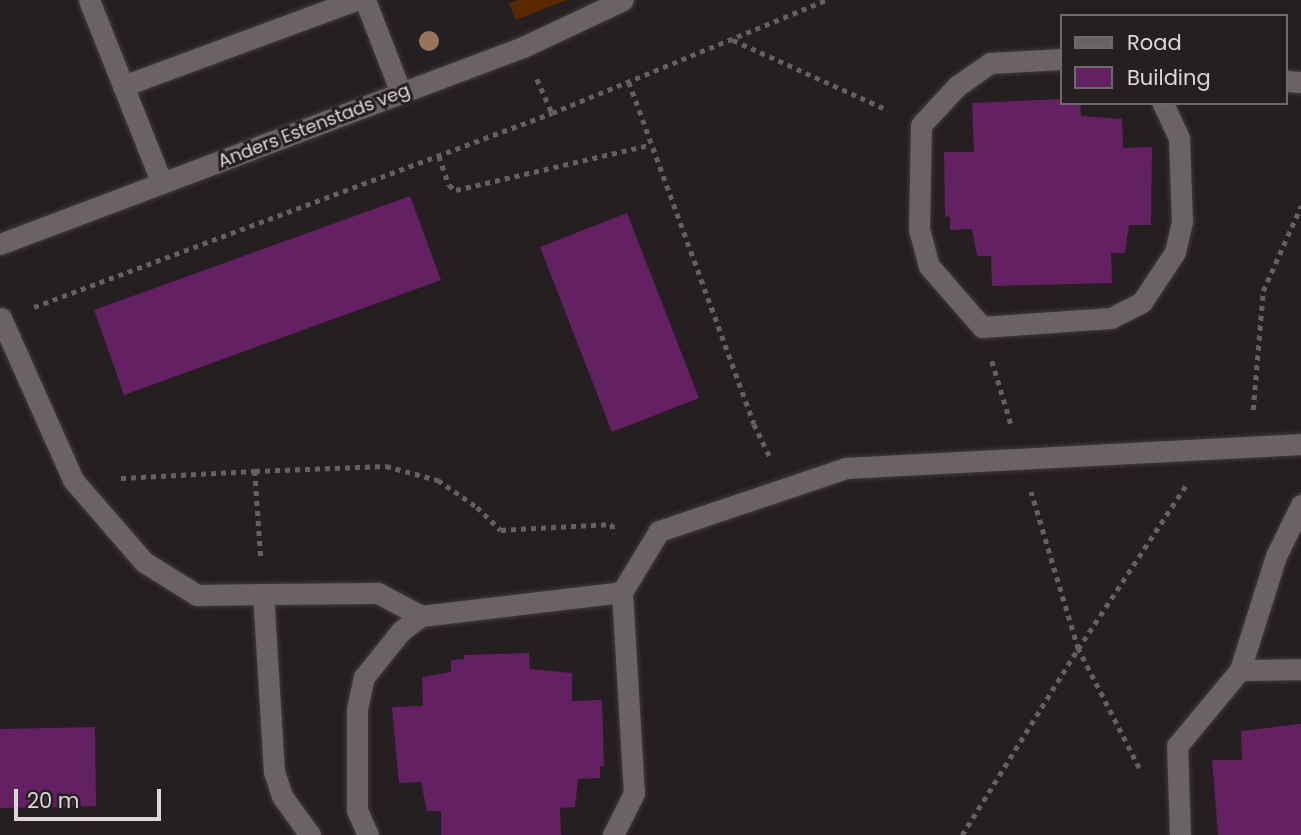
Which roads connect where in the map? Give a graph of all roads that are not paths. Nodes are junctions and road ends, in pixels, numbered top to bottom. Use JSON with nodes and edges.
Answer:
{"nodes":[{"id":1,"x":89,"y":0,"type":"edge"},
{"id":2,"x":355,"y":0,"type":"edge"},
{"id":3,"x":365,"y":0,"type":"edge"},
{"id":4,"x":623,"y":0,"type":"edge"},
{"id":5,"x":1060,"y":59,"type":"edge"},
{"id":6,"x":123,"y":86,"type":"junction"},
{"id":7,"x":401,"y":93,"type":"junction"},
{"id":8,"x":1164,"y":105,"type":"edge"},
{"id":9,"x":162,"y":183,"type":"junction"},
{"id":10,"x":0,"y":244,"type":"edge"},
{"id":11,"x":1,"y":318,"type":"edge"},
{"id":12,"x":1301,"y":444,"type":"edge"},
{"id":13,"x":1301,"y":505,"type":"edge"},
{"id":14,"x":622,"y":592,"type":"junction"},
{"id":15,"x":263,"y":594,"type":"junction"},
{"id":16,"x":421,"y":616,"type":"junction"},
{"id":17,"x":1301,"y":668,"type":"edge"},
{"id":18,"x":1240,"y":670,"type":"junction"},
{"id":19,"x":310,"y":835,"type":"edge"},
{"id":20,"x":368,"y":835,"type":"edge"},
{"id":21,"x":613,"y":835,"type":"edge"},
{"id":22,"x":1180,"y":835,"type":"edge"}],
"edges":[{"from":1,"to":6,"type":"street"},
{"from":2,"to":6,"type":"street"},
{"from":3,"to":7,"type":"street"},
{"from":4,"to":7,"type":"street","name":"Anders Estenstads veg"},
{"from":5,"to":8,"type":"street"},
{"from":6,"to":9,"type":"street"},
{"from":7,"to":9,"type":"street","name":"Anders Estenstads veg"},
{"from":9,"to":10,"type":"street","name":"Anders Estenstads veg"},
{"from":11,"to":15,"type":"street"},
{"from":12,"to":14,"type":"street"},
{"from":13,"to":18,"type":"street"},
{"from":14,"to":16,"type":"street"},
{"from":14,"to":21,"type":"street"},
{"from":15,"to":16,"type":"street"},
{"from":15,"to":19,"type":"street"},
{"from":16,"to":20,"type":"street"},
{"from":17,"to":18,"type":"street"},
{"from":18,"to":22,"type":"street"}]}
